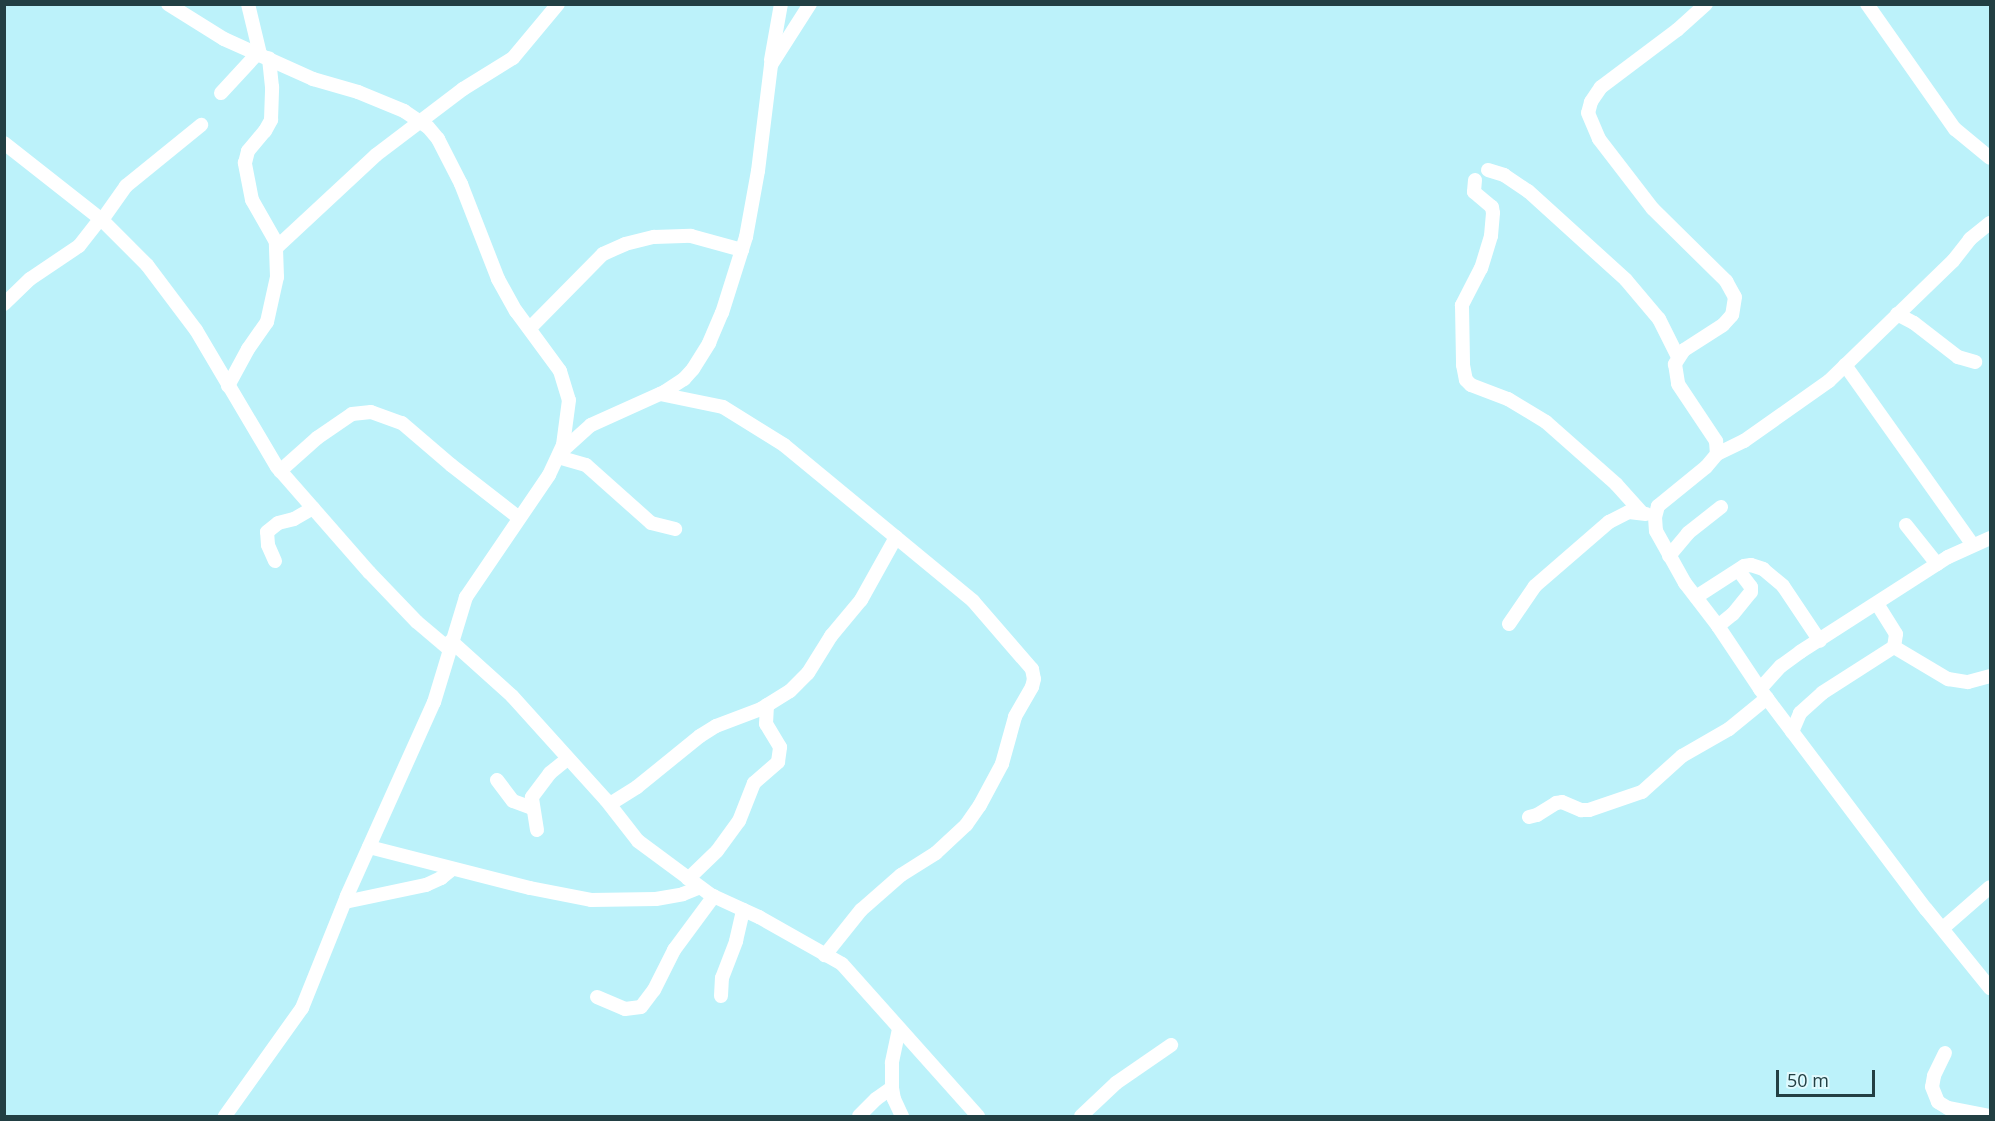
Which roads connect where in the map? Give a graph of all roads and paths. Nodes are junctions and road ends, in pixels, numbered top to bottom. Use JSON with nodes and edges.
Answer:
{"nodes":[{"id":1,"x":168,"y":4,"type":"edge"},
{"id":2,"x":248,"y":4,"type":"edge"},
{"id":3,"x":558,"y":4,"type":"edge"},
{"id":4,"x":781,"y":4,"type":"edge"},
{"id":5,"x":810,"y":4,"type":"edge"},
{"id":6,"x":1706,"y":4,"type":"edge"},
{"id":7,"x":1867,"y":4,"type":"edge"},
{"id":8,"x":262,"y":55,"type":"junction"},
{"id":9,"x":771,"y":65,"type":"junction"},
{"id":10,"x":221,"y":93,"type":"dead end"},
{"id":11,"x":419,"y":121,"type":"junction"},
{"id":12,"x":201,"y":125,"type":"dead end"},
{"id":13,"x":4,"y":143,"type":"edge"},
{"id":14,"x":1990,"y":158,"type":"edge"},
{"id":15,"x":1488,"y":170,"type":"dead end"},
{"id":16,"x":1475,"y":180,"type":"dead end"},
{"id":17,"x":101,"y":220,"type":"junction"},
{"id":18,"x":1990,"y":223,"type":"edge"},
{"id":19,"x":277,"y":247,"type":"junction"},
{"id":20,"x":742,"y":250,"type":"junction"},
{"id":21,"x":4,"y":304,"type":"edge"},
{"id":22,"x":1897,"y":314,"type":"junction"},
{"id":23,"x":530,"y":328,"type":"junction"},
{"id":24,"x":1678,"y":357,"type":"junction"},
{"id":25,"x":1975,"y":362,"type":"dead end"},
{"id":26,"x":1845,"y":365,"type":"junction"},
{"id":27,"x":228,"y":386,"type":"junction"},
{"id":28,"x":660,"y":394,"type":"junction"},
{"id":29,"x":559,"y":454,"type":"junction"},
{"id":30,"x":1717,"y":454,"type":"junction"},
{"id":31,"x":280,"y":471,"type":"junction"},
{"id":32,"x":1721,"y":507,"type":"dead end"},
{"id":33,"x":313,"y":508,"type":"junction"},
{"id":34,"x":1649,"y":515,"type":"junction"},
{"id":35,"x":519,"y":519,"type":"junction"},
{"id":36,"x":1906,"y":525,"type":"dead end"},
{"id":37,"x":675,"y":529,"type":"dead end"},
{"id":38,"x":896,"y":537,"type":"junction"},
{"id":39,"x":1990,"y":538,"type":"edge"},
{"id":40,"x":1972,"y":544,"type":"junction"},
{"id":41,"x":1669,"y":556,"type":"junction"},
{"id":42,"x":275,"y":561,"type":"dead end"},
{"id":43,"x":1937,"y":564,"type":"junction"},
{"id":44,"x":1738,"y":570,"type":"junction"},
{"id":45,"x":1696,"y":597,"type":"junction"},
{"id":46,"x":1877,"y":604,"type":"junction"},
{"id":47,"x":1509,"y":624,"type":"dead end"},
{"id":48,"x":1718,"y":626,"type":"junction"},
{"id":49,"x":1820,"y":641,"type":"junction"},
{"id":50,"x":450,"y":645,"type":"junction"},
{"id":51,"x":1894,"y":647,"type":"junction"},
{"id":52,"x":1990,"y":676,"type":"edge"},
{"id":53,"x":1764,"y":694,"type":"junction"},
{"id":54,"x":767,"y":705,"type":"junction"},
{"id":55,"x":1792,"y":732,"type":"junction"},
{"id":56,"x":567,"y":759,"type":"junction"},
{"id":57,"x":497,"y":780,"type":"dead end"},
{"id":58,"x":610,"y":804,"type":"junction"},
{"id":59,"x":532,"y":808,"type":"junction"},
{"id":60,"x":1529,"y":817,"type":"dead end"},
{"id":61,"x":537,"y":830,"type":"dead end"},
{"id":62,"x":369,"y":848,"type":"junction"},
{"id":63,"x":452,"y":869,"type":"junction"},
{"id":64,"x":694,"y":883,"type":"junction"},
{"id":65,"x":1990,"y":887,"type":"edge"},
{"id":66,"x":714,"y":896,"type":"junction"},
{"id":67,"x":345,"y":902,"type":"junction"},
{"id":68,"x":743,"y":910,"type":"junction"},
{"id":69,"x":1943,"y":928,"type":"junction"},
{"id":70,"x":825,"y":955,"type":"junction"},
{"id":71,"x":1990,"y":988,"type":"edge"},
{"id":72,"x":721,"y":996,"type":"dead end"},
{"id":73,"x":597,"y":997,"type":"dead end"},
{"id":74,"x":899,"y":1029,"type":"junction"},
{"id":75,"x":1171,"y":1045,"type":"dead end"},
{"id":76,"x":1945,"y":1053,"type":"dead end"},
{"id":77,"x":892,"y":1088,"type":"junction"},
{"id":78,"x":225,"y":1116,"type":"edge"},
{"id":79,"x":859,"y":1116,"type":"edge"},
{"id":80,"x":902,"y":1116,"type":"edge"},
{"id":81,"x":978,"y":1116,"type":"edge"},
{"id":82,"x":1081,"y":1116,"type":"edge"},
{"id":83,"x":1990,"y":1116,"type":"edge"}],
"edges":[{"from":1,"to":8,"type":"street"},
{"from":2,"to":8,"type":"street"},
{"from":3,"to":11,"type":"street"},
{"from":4,"to":9,"type":"street"},
{"from":5,"to":9,"type":"street"},
{"from":6,"to":24,"type":"street"},
{"from":7,"to":14,"type":"street"},
{"from":8,"to":10,"type":"street"},
{"from":8,"to":11,"type":"street"},
{"from":8,"to":19,"type":"street"},
{"from":9,"to":20,"type":"street"},
{"from":11,"to":19,"type":"street"},
{"from":11,"to":23,"type":"street"},
{"from":12,"to":17,"type":"street"},
{"from":13,"to":17,"type":"street"},
{"from":15,"to":24,"type":"street"},
{"from":16,"to":34,"type":"street"},
{"from":17,"to":21,"type":"street"},
{"from":17,"to":27,"type":"street"},
{"from":18,"to":22,"type":"street"},
{"from":19,"to":27,"type":"street"},
{"from":20,"to":23,"type":"street"},
{"from":20,"to":28,"type":"street"},
{"from":22,"to":25,"type":"street"},
{"from":22,"to":26,"type":"street"},
{"from":23,"to":29,"type":"street"},
{"from":24,"to":30,"type":"street"},
{"from":26,"to":30,"type":"street"},
{"from":26,"to":40,"type":"street"},
{"from":27,"to":31,"type":"street"},
{"from":28,"to":29,"type":"street"},
{"from":28,"to":38,"type":"street"},
{"from":29,"to":35,"type":"street"},
{"from":29,"to":37,"type":"street"},
{"from":30,"to":34,"type":"street"},
{"from":31,"to":33,"type":"street"},
{"from":31,"to":35,"type":"street"},
{"from":32,"to":41,"type":"street"},
{"from":33,"to":42,"type":"street"},
{"from":33,"to":50,"type":"street"},
{"from":34,"to":41,"type":"street"},
{"from":34,"to":47,"type":"street"},
{"from":35,"to":50,"type":"street"},
{"from":36,"to":43,"type":"street"},
{"from":38,"to":54,"type":"street"},
{"from":38,"to":70,"type":"street"},
{"from":39,"to":40,"type":"street"},
{"from":40,"to":43,"type":"street"},
{"from":41,"to":45,"type":"street"},
{"from":43,"to":46,"type":"street"},
{"from":44,"to":45,"type":"street"},
{"from":44,"to":48,"type":"street"},
{"from":44,"to":49,"type":"street"},
{"from":45,"to":48,"type":"street"},
{"from":46,"to":49,"type":"street"},
{"from":46,"to":51,"type":"street"},
{"from":48,"to":53,"type":"street"},
{"from":49,"to":53,"type":"street"},
{"from":50,"to":56,"type":"street"},
{"from":50,"to":62,"type":"street"},
{"from":51,"to":52,"type":"street"},
{"from":51,"to":55,"type":"street"},
{"from":53,"to":55,"type":"street"},
{"from":53,"to":60,"type":"street"},
{"from":54,"to":58,"type":"street"},
{"from":54,"to":64,"type":"street"},
{"from":55,"to":69,"type":"street"},
{"from":56,"to":58,"type":"street"},
{"from":56,"to":59,"type":"street"},
{"from":57,"to":59,"type":"street"},
{"from":58,"to":64,"type":"street"},
{"from":59,"to":61,"type":"street"},
{"from":62,"to":63,"type":"street"},
{"from":62,"to":67,"type":"street"},
{"from":63,"to":64,"type":"street"},
{"from":63,"to":67,"type":"street"},
{"from":64,"to":66,"type":"street"},
{"from":65,"to":69,"type":"street"},
{"from":66,"to":68,"type":"street"},
{"from":66,"to":73,"type":"street"},
{"from":67,"to":78,"type":"street"},
{"from":68,"to":70,"type":"street"},
{"from":68,"to":72,"type":"street"},
{"from":69,"to":71,"type":"street"},
{"from":70,"to":74,"type":"street"},
{"from":74,"to":77,"type":"street"},
{"from":74,"to":81,"type":"street"},
{"from":75,"to":82,"type":"street"},
{"from":76,"to":83,"type":"street"},
{"from":77,"to":79,"type":"street"},
{"from":77,"to":80,"type":"street"}]}
